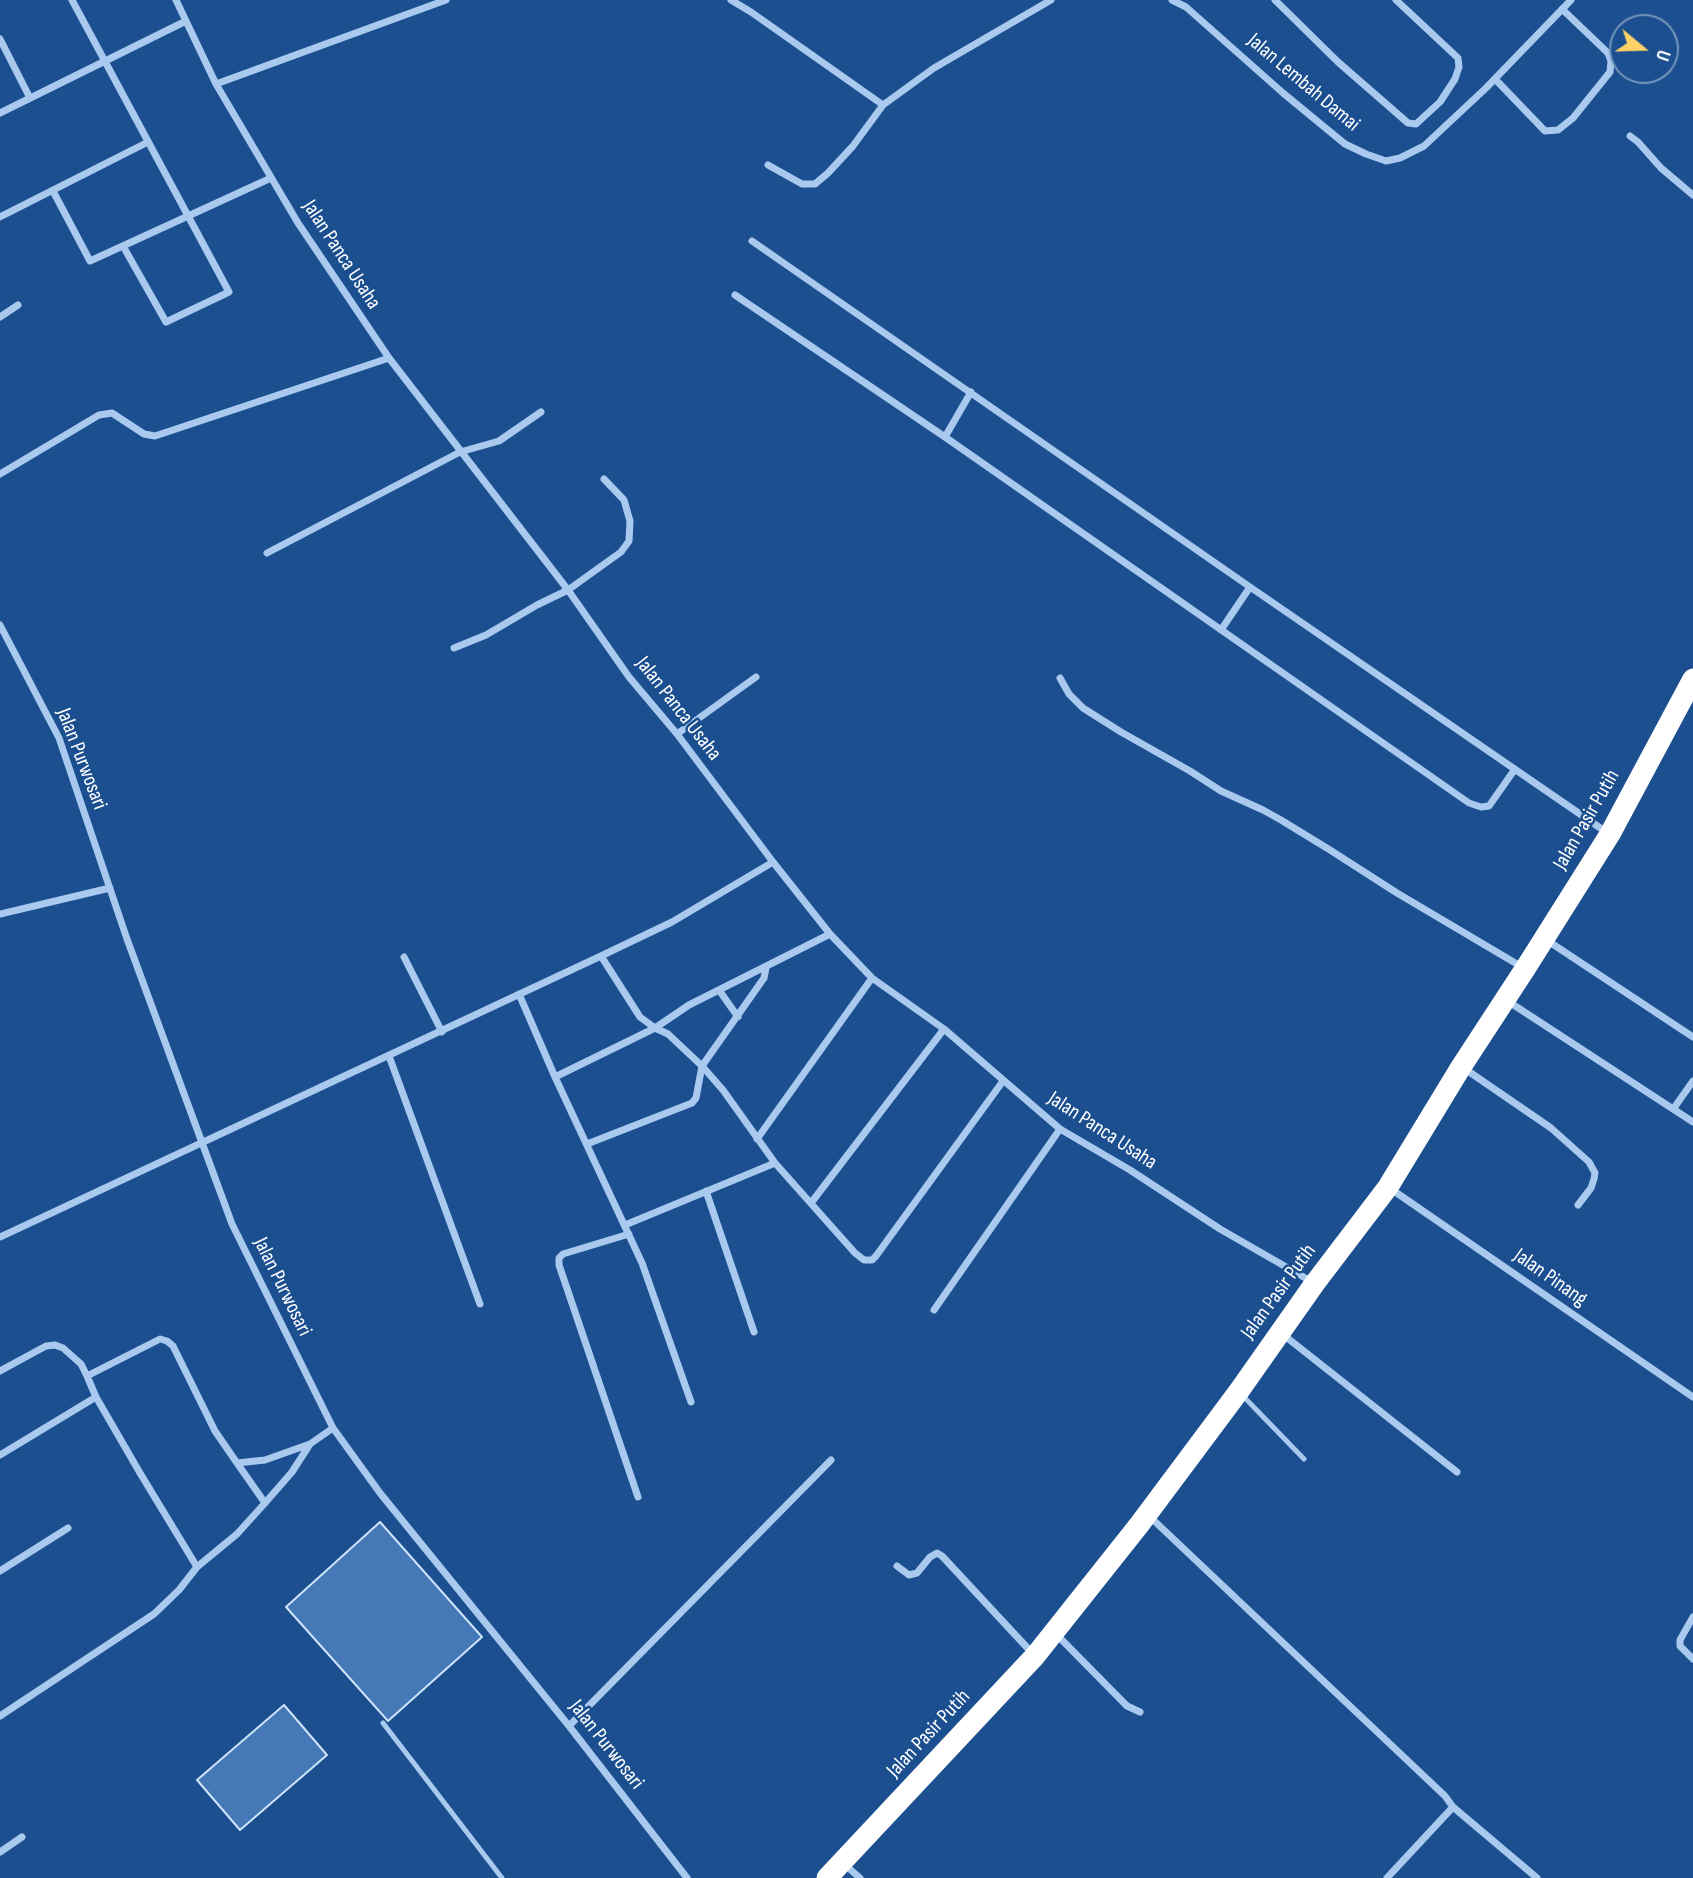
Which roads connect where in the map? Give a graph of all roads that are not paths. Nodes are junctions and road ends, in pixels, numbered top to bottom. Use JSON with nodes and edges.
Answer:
{"nodes":[{"id":1,"x":72,"y":0,"type":"edge"},
{"id":2,"x":176,"y":0,"type":"edge"},
{"id":3,"x":446,"y":0,"type":"edge"},
{"id":4,"x":730,"y":0,"type":"edge"},
{"id":5,"x":1051,"y":0,"type":"edge"},
{"id":6,"x":1172,"y":0,"type":"edge"},
{"id":7,"x":1275,"y":0,"type":"edge"},
{"id":8,"x":1396,"y":0,"type":"edge"},
{"id":9,"x":1571,"y":0,"type":"edge"},
{"id":10,"x":1562,"y":9,"type":"junction"},
{"id":11,"x":186,"y":21,"type":"junction"},
{"id":12,"x":0,"y":39,"type":"edge"},
{"id":13,"x":105,"y":61,"type":"junction"},
{"id":14,"x":1495,"y":79,"type":"junction"},
{"id":15,"x":216,"y":84,"type":"junction"},
{"id":16,"x":30,"y":98,"type":"junction"},
{"id":17,"x":883,"y":105,"type":"junction"},
{"id":18,"x":0,"y":113,"type":"edge"},
{"id":19,"x":1630,"y":136,"type":"dead end"},
{"id":20,"x":148,"y":142,"type":"junction"},
{"id":21,"x":768,"y":165,"type":"dead end"},
{"id":22,"x":271,"y":178,"type":"junction"},
{"id":23,"x":53,"y":191,"type":"junction"},
{"id":24,"x":1693,"y":195,"type":"edge"},
{"id":25,"x":189,"y":216,"type":"junction"},
{"id":26,"x":0,"y":217,"type":"edge"},
{"id":27,"x":752,"y":241,"type":"dead end"},
{"id":28,"x":123,"y":246,"type":"junction"},
{"id":29,"x":735,"y":295,"type":"dead end"},
{"id":30,"x":18,"y":305,"type":"dead end"},
{"id":31,"x":0,"y":317,"type":"edge"},
{"id":32,"x":389,"y":358,"type":"junction"},
{"id":33,"x":971,"y":393,"type":"junction"},
{"id":34,"x":541,"y":412,"type":"dead end"},
{"id":35,"x":945,"y":437,"type":"junction"},
{"id":36,"x":460,"y":452,"type":"junction"},
{"id":37,"x":0,"y":474,"type":"edge"},
{"id":38,"x":604,"y":479,"type":"dead end"},
{"id":39,"x":267,"y":553,"type":"dead end"},
{"id":40,"x":1250,"y":587,"type":"junction"},
{"id":41,"x":568,"y":590,"type":"junction"},
{"id":42,"x":0,"y":625,"type":"edge"},
{"id":43,"x":1221,"y":630,"type":"junction"},
{"id":44,"x":454,"y":648,"type":"dead end"},
{"id":45,"x":756,"y":677,"type":"dead end"},
{"id":46,"x":1060,"y":678,"type":"dead end"},
{"id":47,"x":1693,"y":679,"type":"edge"},
{"id":48,"x":677,"y":734,"type":"junction"},
{"id":49,"x":1515,"y":769,"type":"junction"},
{"id":50,"x":1610,"y":834,"type":"junction"},
{"id":51,"x":773,"y":862,"type":"junction"},
{"id":52,"x":110,"y":888,"type":"junction"},
{"id":53,"x":0,"y":914,"type":"edge"},
{"id":54,"x":830,"y":934,"type":"junction"},
{"id":55,"x":1545,"y":939,"type":"junction"},
{"id":56,"x":404,"y":957,"type":"dead end"},
{"id":57,"x":601,"y":957,"type":"junction"},
{"id":58,"x":766,"y":968,"type":"junction"},
{"id":59,"x":1525,"y":969,"type":"junction"},
{"id":60,"x":872,"y":978,"type":"junction"},
{"id":61,"x":719,"y":990,"type":"junction"},
{"id":62,"x":519,"y":994,"type":"junction"},
{"id":63,"x":1505,"y":1000,"type":"junction"},
{"id":64,"x":738,"y":1017,"type":"junction"},
{"id":65,"x":655,"y":1028,"type":"junction"},
{"id":66,"x":944,"y":1029,"type":"junction"},
{"id":67,"x":442,"y":1032,"type":"junction"},
{"id":68,"x":1693,"y":1037,"type":"edge"},
{"id":69,"x":389,"y":1056,"type":"junction"},
{"id":70,"x":702,"y":1066,"type":"junction"},
{"id":71,"x":1461,"y":1067,"type":"junction"},
{"id":72,"x":555,"y":1077,"type":"junction"},
{"id":73,"x":1003,"y":1081,"type":"junction"},
{"id":74,"x":1693,"y":1081,"type":"edge"},
{"id":75,"x":1674,"y":1108,"type":"junction"},
{"id":76,"x":1693,"y":1122,"type":"edge"},
{"id":77,"x":1060,"y":1129,"type":"junction"},
{"id":78,"x":757,"y":1139,"type":"junction"},
{"id":79,"x":201,"y":1142,"type":"junction"},
{"id":80,"x":587,"y":1144,"type":"junction"},
{"id":81,"x":775,"y":1163,"type":"junction"},
{"id":82,"x":1388,"y":1187,"type":"junction"},
{"id":83,"x":706,"y":1191,"type":"junction"},
{"id":84,"x":811,"y":1203,"type":"junction"},
{"id":85,"x":1578,"y":1205,"type":"dead end"},
{"id":86,"x":625,"y":1225,"type":"junction"},
{"id":87,"x":629,"y":1234,"type":"junction"},
{"id":88,"x":0,"y":1237,"type":"edge"},
{"id":89,"x":1315,"y":1283,"type":"junction"},
{"id":90,"x":480,"y":1304,"type":"dead end"},
{"id":91,"x":934,"y":1310,"type":"dead end"},
{"id":92,"x":754,"y":1332,"type":"dead end"},
{"id":93,"x":1280,"y":1333,"type":"junction"},
{"id":94,"x":0,"y":1371,"type":"edge"},
{"id":95,"x":87,"y":1377,"type":"junction"},
{"id":96,"x":1239,"y":1391,"type":"junction"},
{"id":97,"x":96,"y":1397,"type":"junction"},
{"id":98,"x":1693,"y":1398,"type":"edge"},
{"id":99,"x":691,"y":1402,"type":"dead end"},
{"id":100,"x":334,"y":1429,"type":"junction"},
{"id":101,"x":310,"y":1444,"type":"junction"},
{"id":102,"x":0,"y":1455,"type":"edge"},
{"id":103,"x":1304,"y":1459,"type":"dead end"},
{"id":104,"x":831,"y":1461,"type":"dead end"},
{"id":105,"x":237,"y":1463,"type":"junction"},
{"id":106,"x":1457,"y":1472,"type":"dead end"},
{"id":107,"x":638,"y":1496,"type":"dead end"},
{"id":108,"x":265,"y":1503,"type":"junction"},
{"id":109,"x":1147,"y":1514,"type":"junction"},
{"id":110,"x":68,"y":1528,"type":"dead end"},
{"id":111,"x":897,"y":1566,"type":"dead end"},
{"id":112,"x":197,"y":1567,"type":"junction"},
{"id":113,"x":0,"y":1571,"type":"edge"},
{"id":114,"x":1693,"y":1618,"type":"edge"},
{"id":115,"x":1054,"y":1632,"type":"junction"},
{"id":116,"x":1035,"y":1656,"type":"junction"},
{"id":117,"x":1693,"y":1660,"type":"edge"},
{"id":118,"x":1140,"y":1712,"type":"dead end"},
{"id":119,"x":0,"y":1716,"type":"edge"},
{"id":120,"x":383,"y":1723,"type":"dead end"},
{"id":121,"x":569,"y":1726,"type":"junction"},
{"id":122,"x":1453,"y":1807,"type":"junction"},
{"id":123,"x":22,"y":1837,"type":"dead end"},
{"id":124,"x":0,"y":1852,"type":"edge"},
{"id":125,"x":843,"y":1862,"type":"junction"},
{"id":126,"x":502,"y":1878,"type":"edge"},
{"id":127,"x":687,"y":1878,"type":"edge"},
{"id":128,"x":827,"y":1878,"type":"edge"},
{"id":129,"x":860,"y":1878,"type":"edge"},
{"id":130,"x":1387,"y":1878,"type":"edge"},
{"id":131,"x":1537,"y":1878,"type":"edge"}],
"edges":[{"from":1,"to":13,"type":"street"},
{"from":2,"to":11,"type":"street","name":"Jalan Panca Usaha"},
{"from":3,"to":15,"type":"street"},
{"from":4,"to":17,"type":"street"},
{"from":5,"to":17,"type":"street"},
{"from":6,"to":14,"type":"street","name":"Jalan Lembah Damai"},
{"from":7,"to":8,"type":"street"},
{"from":9,"to":10,"type":"street","name":"Jalan Lembah Damai"},
{"from":10,"to":14,"type":"street","name":"Jalan Lembah Damai"},
{"from":10,"to":14,"type":"street"},
{"from":11,"to":13,"type":"street"},
{"from":11,"to":15,"type":"street","name":"Jalan Panca Usaha"},
{"from":12,"to":16,"type":"street"},
{"from":13,"to":16,"type":"street"},
{"from":13,"to":20,"type":"street"},
{"from":15,"to":22,"type":"street","name":"Jalan Panca Usaha"},
{"from":16,"to":18,"type":"street"},
{"from":17,"to":21,"type":"street"},
{"from":19,"to":24,"type":"street"},
{"from":20,"to":23,"type":"street"},
{"from":20,"to":25,"type":"street"},
{"from":22,"to":25,"type":"street"},
{"from":22,"to":32,"type":"street","name":"Jalan Panca Usaha"},
{"from":23,"to":26,"type":"street"},
{"from":23,"to":28,"type":"street"},
{"from":25,"to":28,"type":"street"},
{"from":25,"to":28,"type":"street"},
{"from":27,"to":33,"type":"street"},
{"from":29,"to":35,"type":"street"},
{"from":30,"to":31,"type":"street"},
{"from":32,"to":36,"type":"street","name":"Jalan Panca Usaha"},
{"from":32,"to":37,"type":"street"},
{"from":33,"to":35,"type":"street"},
{"from":33,"to":40,"type":"street"},
{"from":34,"to":36,"type":"street"},
{"from":35,"to":43,"type":"street"},
{"from":36,"to":39,"type":"street"},
{"from":36,"to":41,"type":"street","name":"Jalan Panca Usaha"},
{"from":38,"to":41,"type":"street"},
{"from":40,"to":43,"type":"street"},
{"from":40,"to":49,"type":"street"},
{"from":41,"to":44,"type":"street"},
{"from":41,"to":48,"type":"street","name":"Jalan Panca Usaha"},
{"from":42,"to":52,"type":"street","name":"Jalan Purwosari"},
{"from":43,"to":49,"type":"street"},
{"from":45,"to":48,"type":"street"},
{"from":46,"to":59,"type":"street"},
{"from":47,"to":50,"type":"highway","name":"Jalan Pasir Putih"},
{"from":48,"to":51,"type":"street","name":"Jalan Panca Usaha"},
{"from":49,"to":50,"type":"street"},
{"from":50,"to":55,"type":"highway","name":"Jalan Pasir Putih"},
{"from":51,"to":54,"type":"street","name":"Jalan Panca Usaha"},
{"from":51,"to":57,"type":"street"},
{"from":52,"to":53,"type":"street"},
{"from":52,"to":79,"type":"street","name":"Jalan Purwosari"},
{"from":54,"to":58,"type":"street"},
{"from":54,"to":60,"type":"street","name":"Jalan Panca Usaha"},
{"from":55,"to":59,"type":"highway","name":"Jalan Pasir Putih"},
{"from":55,"to":68,"type":"street"},
{"from":56,"to":67,"type":"street"},
{"from":57,"to":62,"type":"street"},
{"from":57,"to":65,"type":"street"},
{"from":58,"to":61,"type":"street"},
{"from":58,"to":64,"type":"street"},
{"from":59,"to":63,"type":"highway","name":"Jalan Pasir Putih"},
{"from":60,"to":66,"type":"street","name":"Jalan Panca Usaha"},
{"from":60,"to":78,"type":"street"},
{"from":61,"to":64,"type":"street"},
{"from":61,"to":65,"type":"street"},
{"from":62,"to":67,"type":"street"},
{"from":62,"to":72,"type":"street"},
{"from":63,"to":71,"type":"highway","name":"Jalan Pasir Putih"},
{"from":63,"to":75,"type":"street"},
{"from":64,"to":70,"type":"street"},
{"from":65,"to":70,"type":"street"},
{"from":65,"to":72,"type":"street"},
{"from":66,"to":73,"type":"street","name":"Jalan Panca Usaha"},
{"from":66,"to":84,"type":"street"},
{"from":67,"to":69,"type":"street"},
{"from":69,"to":79,"type":"street"},
{"from":69,"to":90,"type":"street"},
{"from":70,"to":78,"type":"street"},
{"from":70,"to":80,"type":"street"},
{"from":71,"to":82,"type":"highway","name":"Jalan Pasir Putih"},
{"from":71,"to":85,"type":"street"},
{"from":72,"to":80,"type":"street"},
{"from":73,"to":77,"type":"street","name":"Jalan Panca Usaha"},
{"from":73,"to":84,"type":"street"},
{"from":74,"to":75,"type":"street"},
{"from":75,"to":76,"type":"street"},
{"from":77,"to":89,"type":"street","name":"Jalan Panca Usaha"},
{"from":77,"to":91,"type":"street"},
{"from":78,"to":81,"type":"street"},
{"from":79,"to":88,"type":"street"},
{"from":79,"to":100,"type":"street","name":"Jalan Purwosari"},
{"from":80,"to":86,"type":"street"},
{"from":81,"to":83,"type":"street"},
{"from":81,"to":84,"type":"street"},
{"from":82,"to":89,"type":"highway","name":"Jalan Pasir Putih"},
{"from":82,"to":98,"type":"street","name":"Jalan Pinang"},
{"from":83,"to":86,"type":"street"},
{"from":83,"to":92,"type":"street"},
{"from":86,"to":87,"type":"street"},
{"from":87,"to":99,"type":"street"},
{"from":87,"to":107,"type":"street"},
{"from":89,"to":93,"type":"highway","name":"Jalan Pasir Putih"},
{"from":93,"to":96,"type":"highway","name":"Jalan Pasir Putih"},
{"from":93,"to":106,"type":"street"},
{"from":94,"to":95,"type":"street"},
{"from":95,"to":97,"type":"street"},
{"from":95,"to":105,"type":"street"},
{"from":96,"to":103,"type":"lane"},
{"from":96,"to":109,"type":"highway","name":"Jalan Pasir Putih"},
{"from":97,"to":102,"type":"street"},
{"from":97,"to":112,"type":"street"},
{"from":100,"to":101,"type":"street"},
{"from":100,"to":121,"type":"street","name":"Jalan Purwosari"},
{"from":101,"to":105,"type":"street"},
{"from":101,"to":108,"type":"street"},
{"from":104,"to":121,"type":"street"},
{"from":105,"to":108,"type":"street"},
{"from":108,"to":112,"type":"street"},
{"from":109,"to":115,"type":"highway","name":"Jalan Pasir Putih"},
{"from":109,"to":122,"type":"street"},
{"from":110,"to":113,"type":"street"},
{"from":111,"to":116,"type":"street"},
{"from":112,"to":119,"type":"street"},
{"from":114,"to":117,"type":"street"},
{"from":115,"to":116,"type":"highway","name":"Jalan Pasir Putih"},
{"from":115,"to":118,"type":"street"},
{"from":116,"to":125,"type":"highway","name":"Jalan Pasir Putih"},
{"from":120,"to":126,"type":"lane"},
{"from":121,"to":127,"type":"street","name":"Jalan Purwosari"},
{"from":122,"to":130,"type":"street"},
{"from":122,"to":131,"type":"street"},
{"from":123,"to":124,"type":"street"},
{"from":125,"to":128,"type":"highway","name":"Jalan Pasir Putih"},
{"from":125,"to":129,"type":"street"}]}
